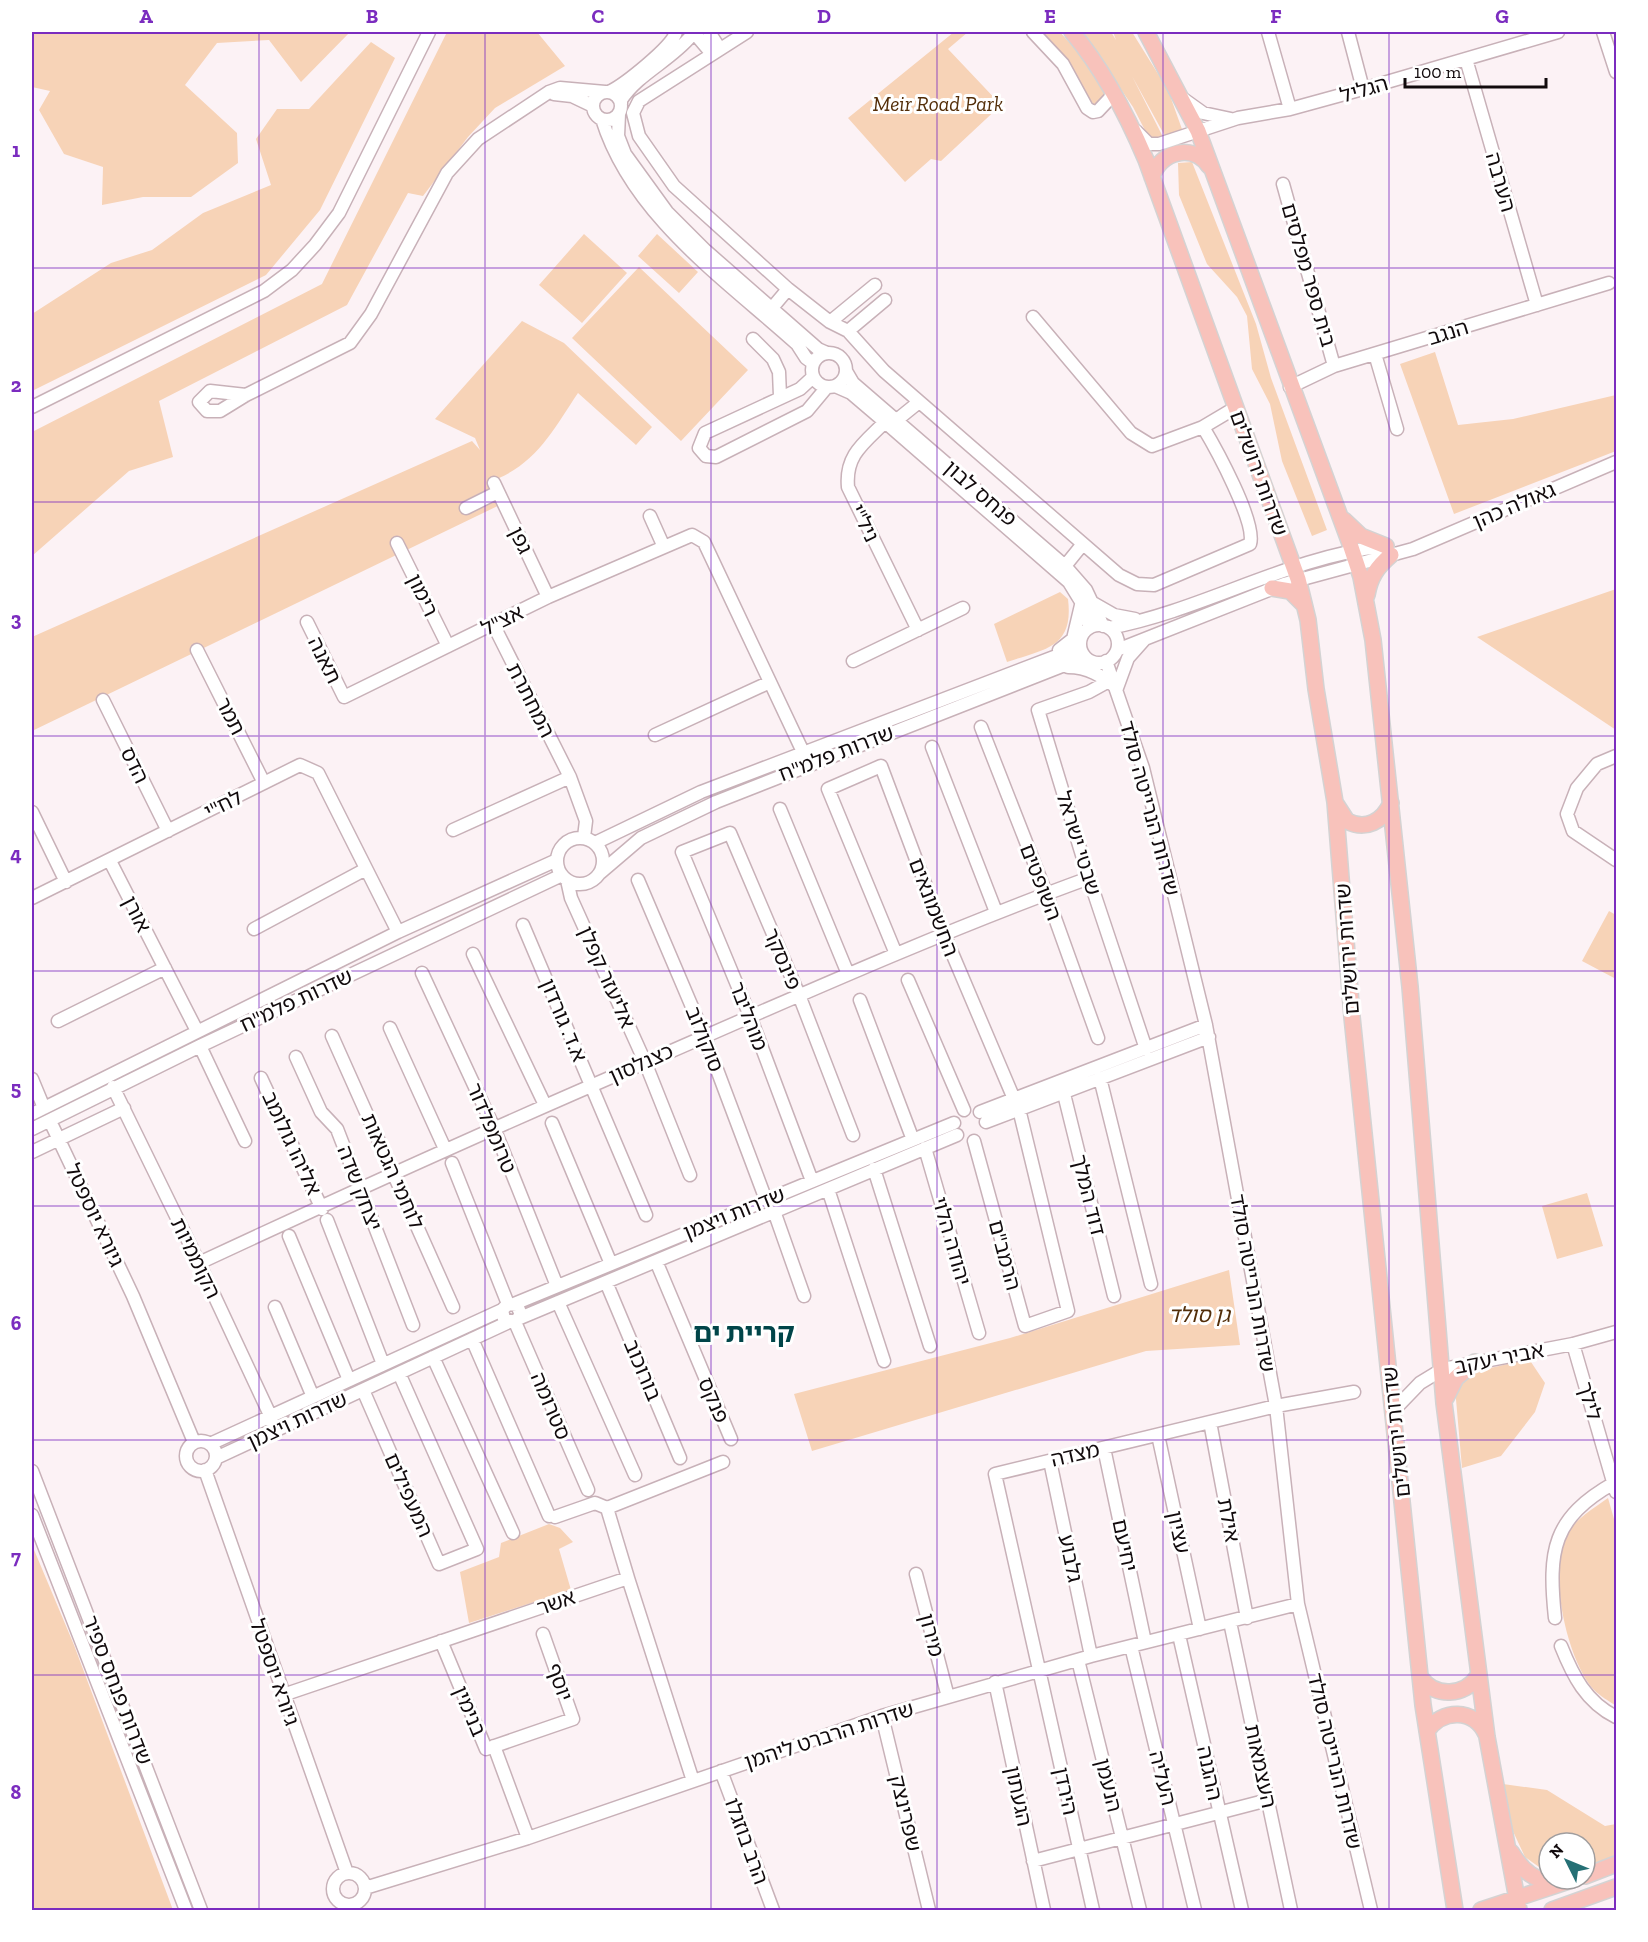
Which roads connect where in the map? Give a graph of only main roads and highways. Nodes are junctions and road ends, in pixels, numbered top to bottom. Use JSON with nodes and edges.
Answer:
{"nodes":[{"id":1,"x":1072,"y":32,"type":"edge"},
{"id":2,"x":1146,"y":32,"type":"edge"},
{"id":3,"x":1213,"y":171,"type":"junction"},
{"id":4,"x":1152,"y":177,"type":"junction"},
{"id":5,"x":1341,"y":517,"type":"junction"},
{"id":6,"x":1272,"y":588,"type":"road end"},
{"id":7,"x":1367,"y":601,"type":"junction"},
{"id":8,"x":1306,"y":607,"type":"junction"},
{"id":9,"x":1335,"y":802,"type":"junction"},
{"id":10,"x":1392,"y":803,"type":"junction"},
{"id":11,"x":1474,"y":1362,"type":"road end"},
{"id":12,"x":1444,"y":1403,"type":"junction"},
{"id":13,"x":1478,"y":1676,"type":"junction"},
{"id":14,"x":1421,"y":1678,"type":"junction"},
{"id":15,"x":1427,"y":1731,"type":"junction"},
{"id":16,"x":1487,"y":1737,"type":"junction"},
{"id":17,"x":1508,"y":1847,"type":"junction"},
{"id":18,"x":1617,"y":1864,"type":"edge"},
{"id":19,"x":1597,"y":1872,"type":"edge"},
{"id":20,"x":1537,"y":1877,"type":"edge"},
{"id":21,"x":1617,"y":1887,"type":"edge"},
{"id":22,"x":1548,"y":1891,"type":"edge"},
{"id":23,"x":1518,"y":1904,"type":"edge"},
{"id":24,"x":1568,"y":1907,"type":"edge"},
{"id":25,"x":1455,"y":1911,"type":"edge"},
{"id":26,"x":1481,"y":1911,"type":"edge"},
{"id":27,"x":1552,"y":1911,"type":"edge"}],
"edges":[{"from":1,"to":4,"type":"main road","name":"שדרות ירושלים"},
{"from":2,"to":3,"type":"main road"},
{"from":3,"to":4,"type":"main road"},
{"from":3,"to":5,"type":"main road"},
{"from":4,"to":8,"type":"main road","name":"שדרות ירושלים"},
{"from":5,"to":7,"type":"main road"},
{"from":5,"to":7,"type":"main road"},
{"from":6,"to":8,"type":"main road"},
{"from":7,"to":10,"type":"main road"},
{"from":8,"to":9,"type":"main road","name":"שדרות ירושלים"},
{"from":9,"to":10,"type":"main road"},
{"from":9,"to":14,"type":"main road","name":"שדרות ירושלים"},
{"from":10,"to":12,"type":"main road"},
{"from":11,"to":12,"type":"main road"},
{"from":12,"to":13,"type":"main road"},
{"from":13,"to":14,"type":"main road"},
{"from":13,"to":16,"type":"main road"},
{"from":14,"to":15,"type":"main road","name":"שדרות ירושלים"},
{"from":15,"to":16,"type":"main road"},
{"from":15,"to":25,"type":"main road","name":"שדרות ירושלים"},
{"from":16,"to":17,"type":"main road"},
{"from":17,"to":20,"type":"main road"},
{"from":17,"to":23,"type":"main road"},
{"from":18,"to":19,"type":"main road"},
{"from":21,"to":24,"type":"main road"},
{"from":22,"to":23,"type":"main road"},
{"from":23,"to":26,"type":"main road"},
{"from":24,"to":27,"type":"main road"}]}
